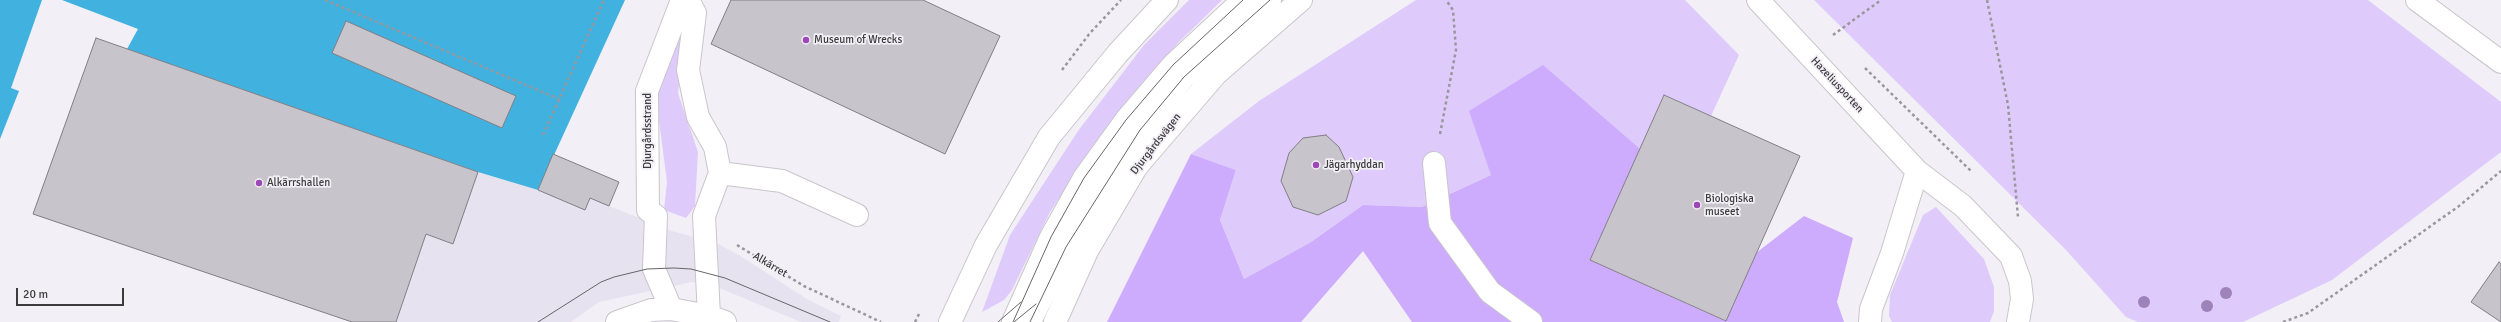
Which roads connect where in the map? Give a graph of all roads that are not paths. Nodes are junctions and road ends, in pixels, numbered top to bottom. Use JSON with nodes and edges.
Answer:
{"nodes":[{"id":1,"x":682,"y":0,"type":"edge"},
{"id":2,"x":688,"y":0,"type":"edge"},
{"id":3,"x":1167,"y":0,"type":"edge"},
{"id":4,"x":1243,"y":0,"type":"edge"},
{"id":5,"x":1270,"y":0,"type":"edge"},
{"id":6,"x":1301,"y":0,"type":"edge"},
{"id":7,"x":1758,"y":0,"type":"edge"},
{"id":8,"x":2417,"y":0,"type":"edge"},
{"id":9,"x":2501,"y":62,"type":"edge"},
{"id":10,"x":1434,"y":164,"type":"road end"},
{"id":11,"x":1916,"y":171,"type":"junction"},
{"id":12,"x":720,"y":173,"type":"junction"},
{"id":13,"x":858,"y":215,"type":"dead end"},
{"id":14,"x":671,"y":309,"type":"junction"},
{"id":15,"x":625,"y":318,"type":"edge"},
{"id":16,"x":717,"y":319,"type":"edge"},
{"id":17,"x":950,"y":322,"type":"edge"},
{"id":18,"x":1013,"y":322,"type":"edge"},
{"id":19,"x":1030,"y":322,"type":"edge"},
{"id":20,"x":1055,"y":322,"type":"edge"},
{"id":21,"x":1531,"y":322,"type":"edge"},
{"id":22,"x":1870,"y":322,"type":"edge"},
{"id":23,"x":2018,"y":322,"type":"edge"}],
"edges":[{"from":1,"to":14,"type":"street","name":"Djurgårdsstrand"},
{"from":2,"to":12,"type":"street"},
{"from":3,"to":17,"type":"street"},
{"from":4,"to":18,"type":"street"},
{"from":5,"to":19,"type":"street","name":"Djurgårdsvägen"},
{"from":6,"to":20,"type":"street","name":"Djurgårdsvägen"},
{"from":7,"to":11,"type":"street","name":"Hazeliusporten"},
{"from":8,"to":9,"type":"street"},
{"from":10,"to":21,"type":"street"},
{"from":11,"to":22,"type":"street"},
{"from":11,"to":23,"type":"street","name":"Hazeliusporten"},
{"from":12,"to":13,"type":"street"},
{"from":12,"to":16,"type":"street"},
{"from":14,"to":15,"type":"street"},
{"from":14,"to":16,"type":"street"}]}
